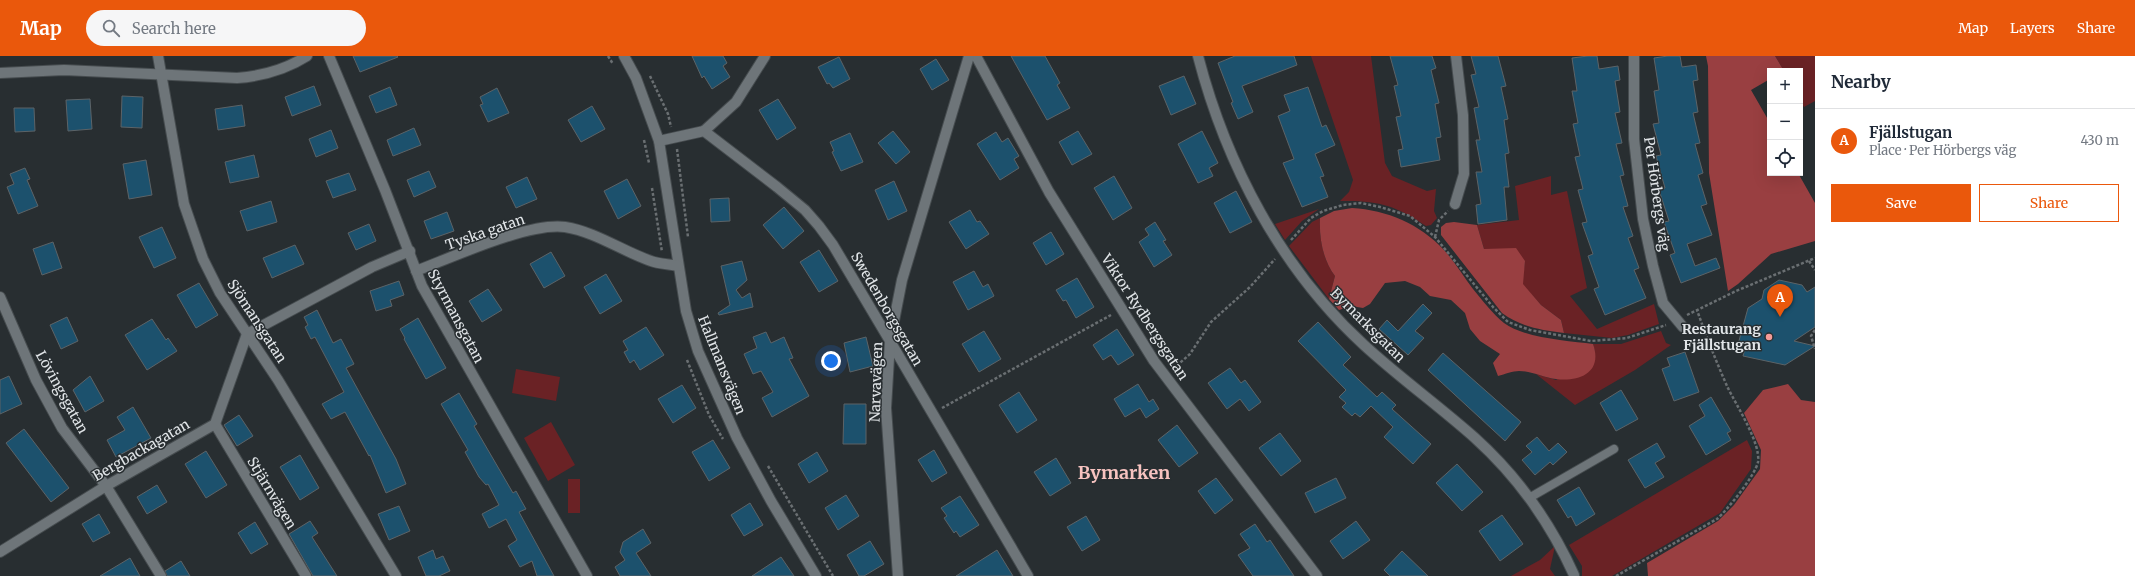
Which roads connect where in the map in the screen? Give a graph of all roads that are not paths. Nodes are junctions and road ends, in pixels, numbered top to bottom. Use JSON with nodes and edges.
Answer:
{"nodes":[{"id":1,"x":158,"y":56,"type":"edge"},
{"id":2,"x":307,"y":56,"type":"edge"},
{"id":3,"x":329,"y":56,"type":"edge"},
{"id":4,"x":624,"y":56,"type":"edge"},
{"id":5,"x":765,"y":56,"type":"edge"},
{"id":6,"x":969,"y":56,"type":"edge"},
{"id":7,"x":976,"y":56,"type":"edge"},
{"id":8,"x":1198,"y":56,"type":"edge"},
{"id":9,"x":1456,"y":56,"type":"edge"},
{"id":10,"x":1634,"y":56,"type":"edge"},
{"id":11,"x":0,"y":73,"type":"edge"},
{"id":12,"x":161,"y":74,"type":"junction"},
{"id":13,"x":704,"y":130,"type":"junction"},
{"id":14,"x":659,"y":140,"type":"junction"},
{"id":15,"x":1456,"y":204,"type":"road end"},
{"id":16,"x":410,"y":251,"type":"junction"},
{"id":17,"x":678,"y":266,"type":"junction"},
{"id":18,"x":416,"y":271,"type":"junction"},
{"id":19,"x":0,"y":297,"type":"edge"},
{"id":20,"x":1680,"y":323,"type":"road end"},
{"id":21,"x":247,"y":334,"type":"junction"},
{"id":22,"x":890,"y":341,"type":"junction"},
{"id":23,"x":215,"y":424,"type":"junction"},
{"id":24,"x":1614,"y":449,"type":"dead end"},
{"id":25,"x":106,"y":486,"type":"junction"},
{"id":26,"x":1529,"y":498,"type":"junction"},
{"id":27,"x":0,"y":552,"type":"edge"},
{"id":28,"x":1574,"y":575,"type":"edge"},
{"id":29,"x":161,"y":576,"type":"edge"},
{"id":30,"x":306,"y":576,"type":"edge"},
{"id":31,"x":396,"y":576,"type":"edge"},
{"id":32,"x":587,"y":576,"type":"edge"},
{"id":33,"x":816,"y":576,"type":"edge"},
{"id":34,"x":898,"y":576,"type":"edge"},
{"id":35,"x":1028,"y":576,"type":"edge"},
{"id":36,"x":1317,"y":576,"type":"edge"}],
"edges":[{"from":1,"to":12,"type":"street","name":"Sjömansgatan"},
{"from":2,"to":12,"type":"street"},
{"from":3,"to":16,"type":"street","name":"Styrmansgatan"},
{"from":4,"to":14,"type":"street","name":"Hallmansvägen"},
{"from":5,"to":13,"type":"street"},
{"from":6,"to":22,"type":"street","name":"Narvavägen"},
{"from":7,"to":36,"type":"street","name":"Viktor Rydbergsgatan"},
{"from":8,"to":26,"type":"street","name":"Bymarksgatan"},
{"from":9,"to":15,"type":"street"},
{"from":10,"to":20,"type":"street","name":"Per Hörbergs väg"},
{"from":11,"to":12,"type":"street"},
{"from":12,"to":21,"type":"street","name":"Sjömansgatan"},
{"from":13,"to":14,"type":"street"},
{"from":13,"to":22,"type":"street","name":"Swedenborgsgatan"},
{"from":14,"to":17,"type":"street","name":"Hallmansvägen"},
{"from":16,"to":18,"type":"street","name":"Styrmansgatan"},
{"from":16,"to":21,"type":"street"},
{"from":17,"to":18,"type":"street","name":"Tyska gatan"},
{"from":17,"to":33,"type":"street","name":"Hallmansvägen"},
{"from":18,"to":32,"type":"street","name":"Styrmansgatan"},
{"from":19,"to":25,"type":"street","name":"Lövingsgatan"},
{"from":21,"to":23,"type":"street"},
{"from":21,"to":31,"type":"street","name":"Sjömansgatan"},
{"from":22,"to":34,"type":"street","name":"Narvavägen"},
{"from":22,"to":35,"type":"street","name":"Swedenborgsgatan"},
{"from":23,"to":25,"type":"street","name":"Bergbackagatan"},
{"from":23,"to":30,"type":"street","name":"Stjärnvägen"},
{"from":24,"to":26,"type":"lane"},
{"from":25,"to":27,"type":"street","name":"Bergbackagatan"},
{"from":25,"to":29,"type":"street","name":"Lövingsgatan"},
{"from":26,"to":28,"type":"street","name":"Bymarksgatan"}]}
